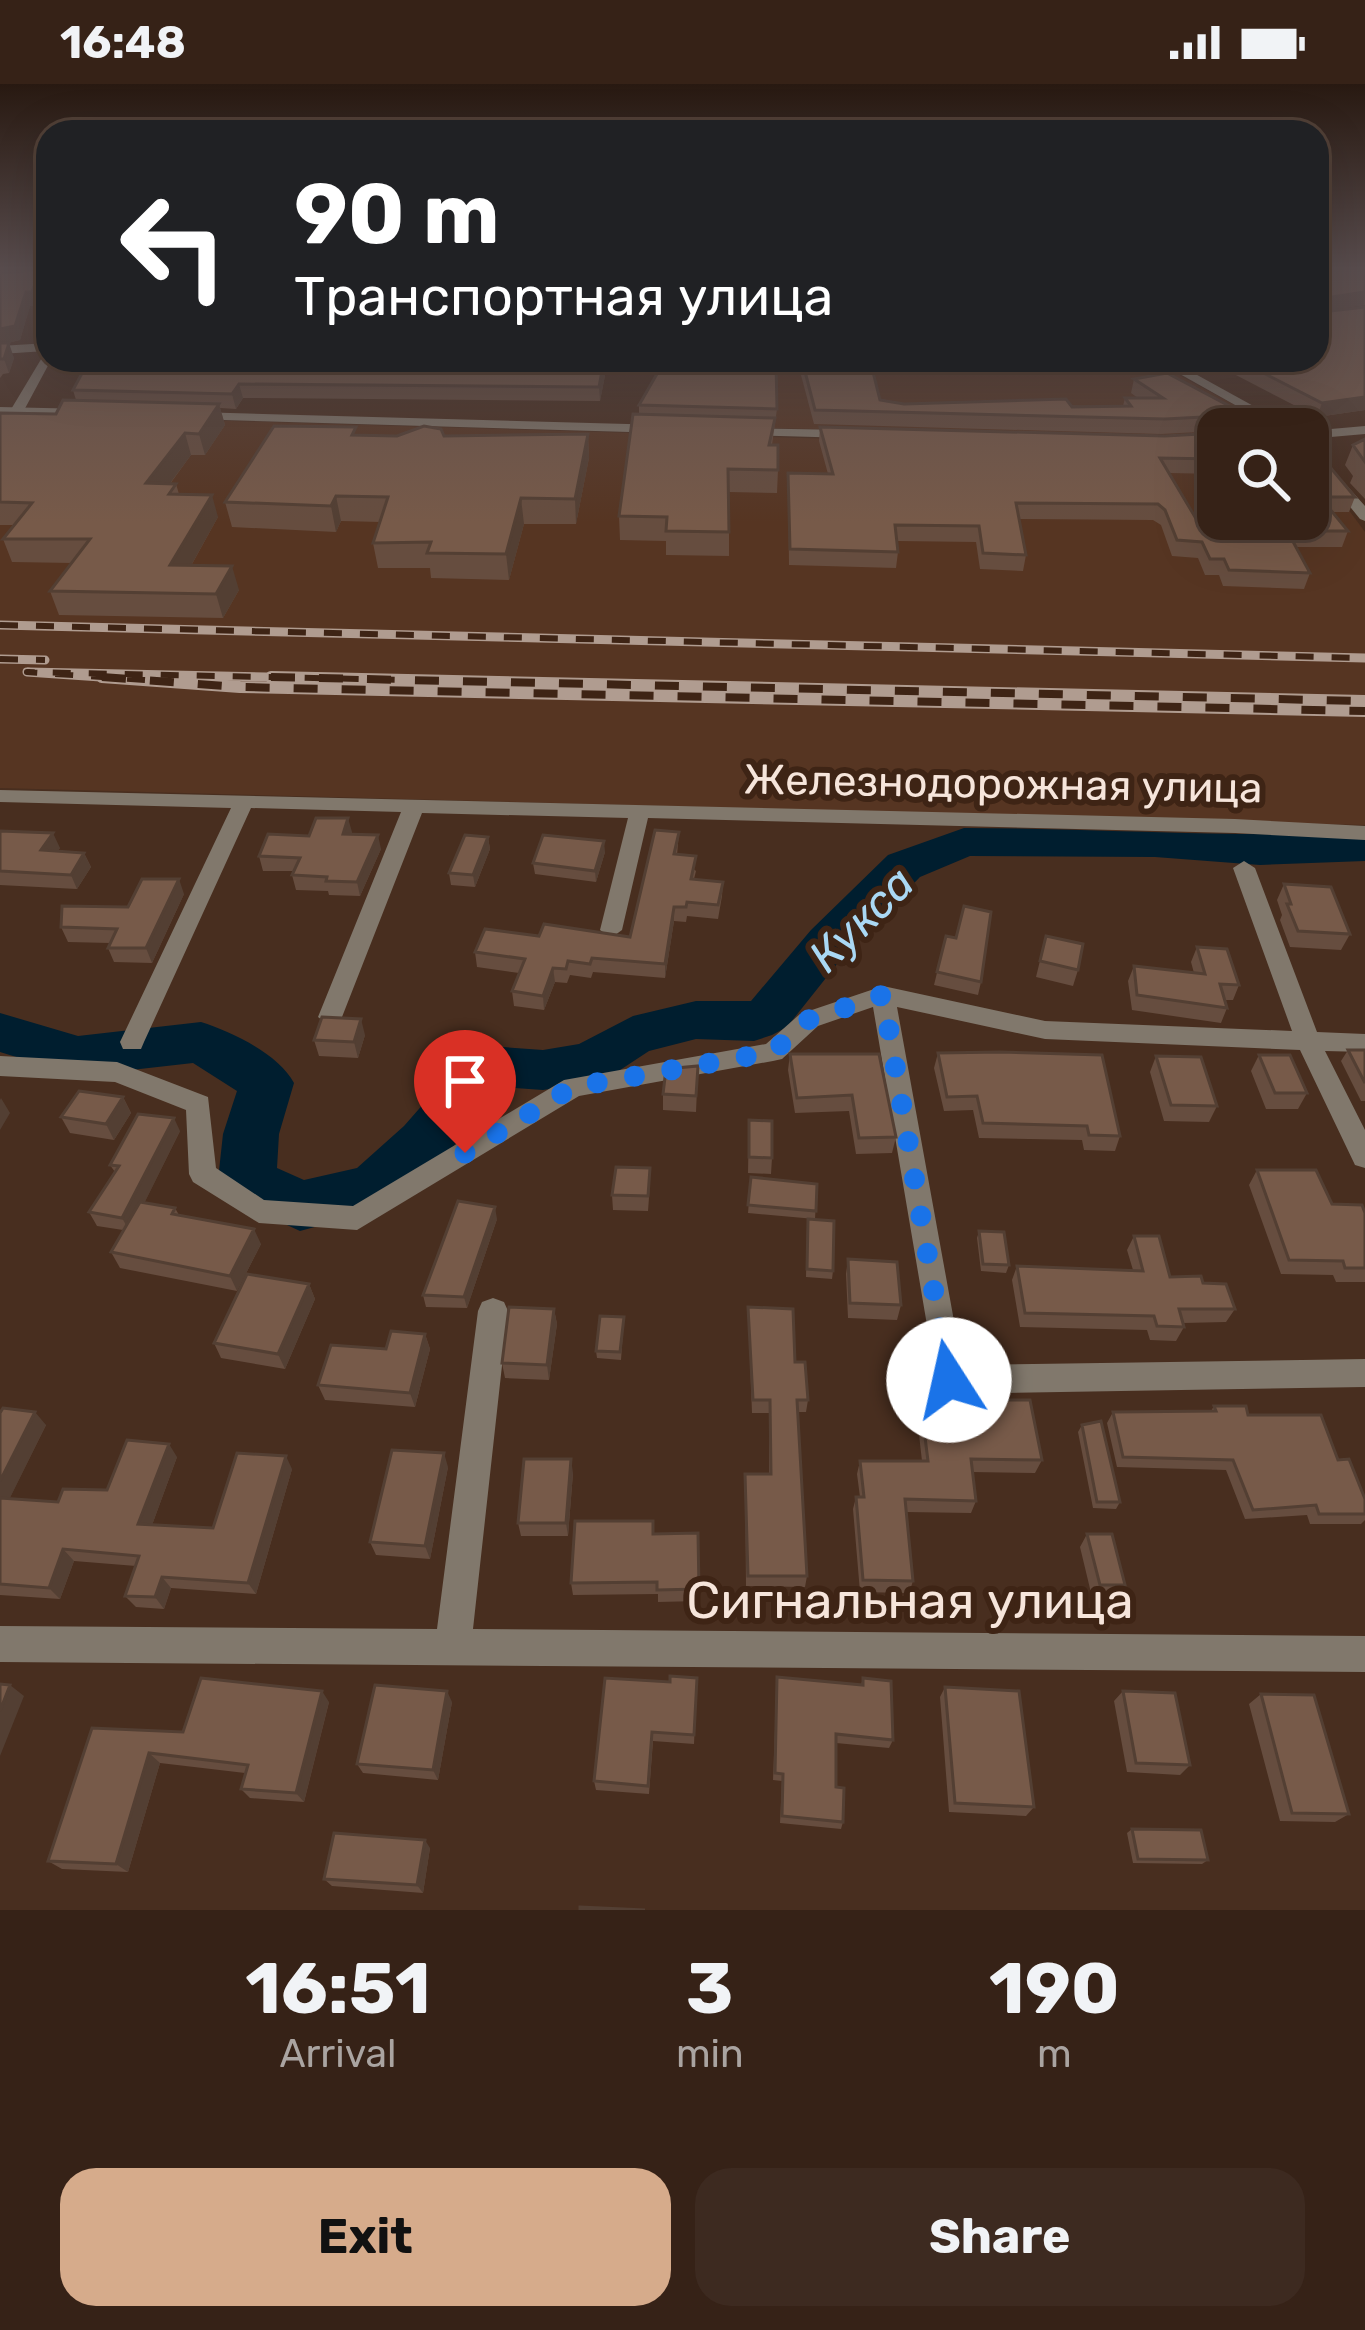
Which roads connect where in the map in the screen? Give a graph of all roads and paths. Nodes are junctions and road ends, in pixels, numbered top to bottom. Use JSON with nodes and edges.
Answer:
{"nodes":[{"id":1,"x":37,"y":372,"type":"edge"},
{"id":2,"x":1184,"y":372,"type":"edge"},
{"id":3,"x":1250,"y":408,"type":"edge"},
{"id":4,"x":0,"y":411,"type":"edge"},
{"id":5,"x":17,"y":411,"type":"junction"},
{"id":6,"x":98,"y":413,"type":"edge"},
{"id":7,"x":181,"y":416,"type":"edge"},
{"id":8,"x":678,"y":429,"type":"edge"},
{"id":9,"x":724,"y":430,"type":"edge"},
{"id":10,"x":1365,"y":430,"type":"edge"},
{"id":11,"x":1329,"y":433,"type":"edge"},
{"id":12,"x":863,"y":434,"type":"edge"},
{"id":13,"x":1329,"y":472,"type":"edge"},
{"id":14,"x":1365,"y":516,"type":"edge"},
{"id":15,"x":0,"y":796,"type":"edge"},
{"id":16,"x":243,"y":803,"type":"junction"},
{"id":17,"x":412,"y":808,"type":"junction"},
{"id":18,"x":639,"y":814,"type":"junction"},
{"id":19,"x":1365,"y":833,"type":"edge"},
{"id":20,"x":1244,"y":868,"type":"dead end"},
{"id":21,"x":610,"y":930,"type":"edge"},
{"id":22,"x":883,"y":995,"type":"junction"},
{"id":23,"x":330,"y":1017,"type":"edge"},
{"id":24,"x":132,"y":1042,"type":"dead end"},
{"id":25,"x":1309,"y":1043,"type":"junction"},
{"id":26,"x":1365,"y":1043,"type":"edge"},
{"id":27,"x":0,"y":1066,"type":"edge"},
{"id":28,"x":1365,"y":1157,"type":"edge"},
{"id":29,"x":493,"y":1311,"type":"dead end"},
{"id":30,"x":1365,"y":1373,"type":"edge"},
{"id":31,"x":0,"y":1644,"type":"edge"},
{"id":32,"x":453,"y":1647,"type":"junction"},
{"id":33,"x":1365,"y":1654,"type":"edge"}],
"edges":[{"from":1,"to":5,"type":"street"},
{"from":2,"to":3,"type":"street"},
{"from":4,"to":5,"type":"street"},
{"from":5,"to":6,"type":"street"},
{"from":7,"to":8,"type":"street"},
{"from":9,"to":12,"type":"street"},
{"from":10,"to":11,"type":"street"},
{"from":13,"to":14,"type":"street"},
{"from":15,"to":16,"type":"street","name":"Железнодорожная улица"},
{"from":16,"to":17,"type":"street","name":"Железнодорожная улица"},
{"from":16,"to":24,"type":"street"},
{"from":17,"to":18,"type":"street","name":"Железнодорожная улица"},
{"from":17,"to":23,"type":"street"},
{"from":18,"to":19,"type":"street","name":"Железнодорожная улица"},
{"from":18,"to":21,"type":"street"},
{"from":20,"to":25,"type":"street"},
{"from":22,"to":25,"type":"street"},
{"from":22,"to":27,"type":"street"},
{"from":22,"to":30,"type":"street"},
{"from":25,"to":26,"type":"street"},
{"from":25,"to":28,"type":"street"},
{"from":29,"to":32,"type":"street"},
{"from":31,"to":32,"type":"street","name":"Сигнальная улица"},
{"from":32,"to":33,"type":"street","name":"Сигнальная улица"}]}
